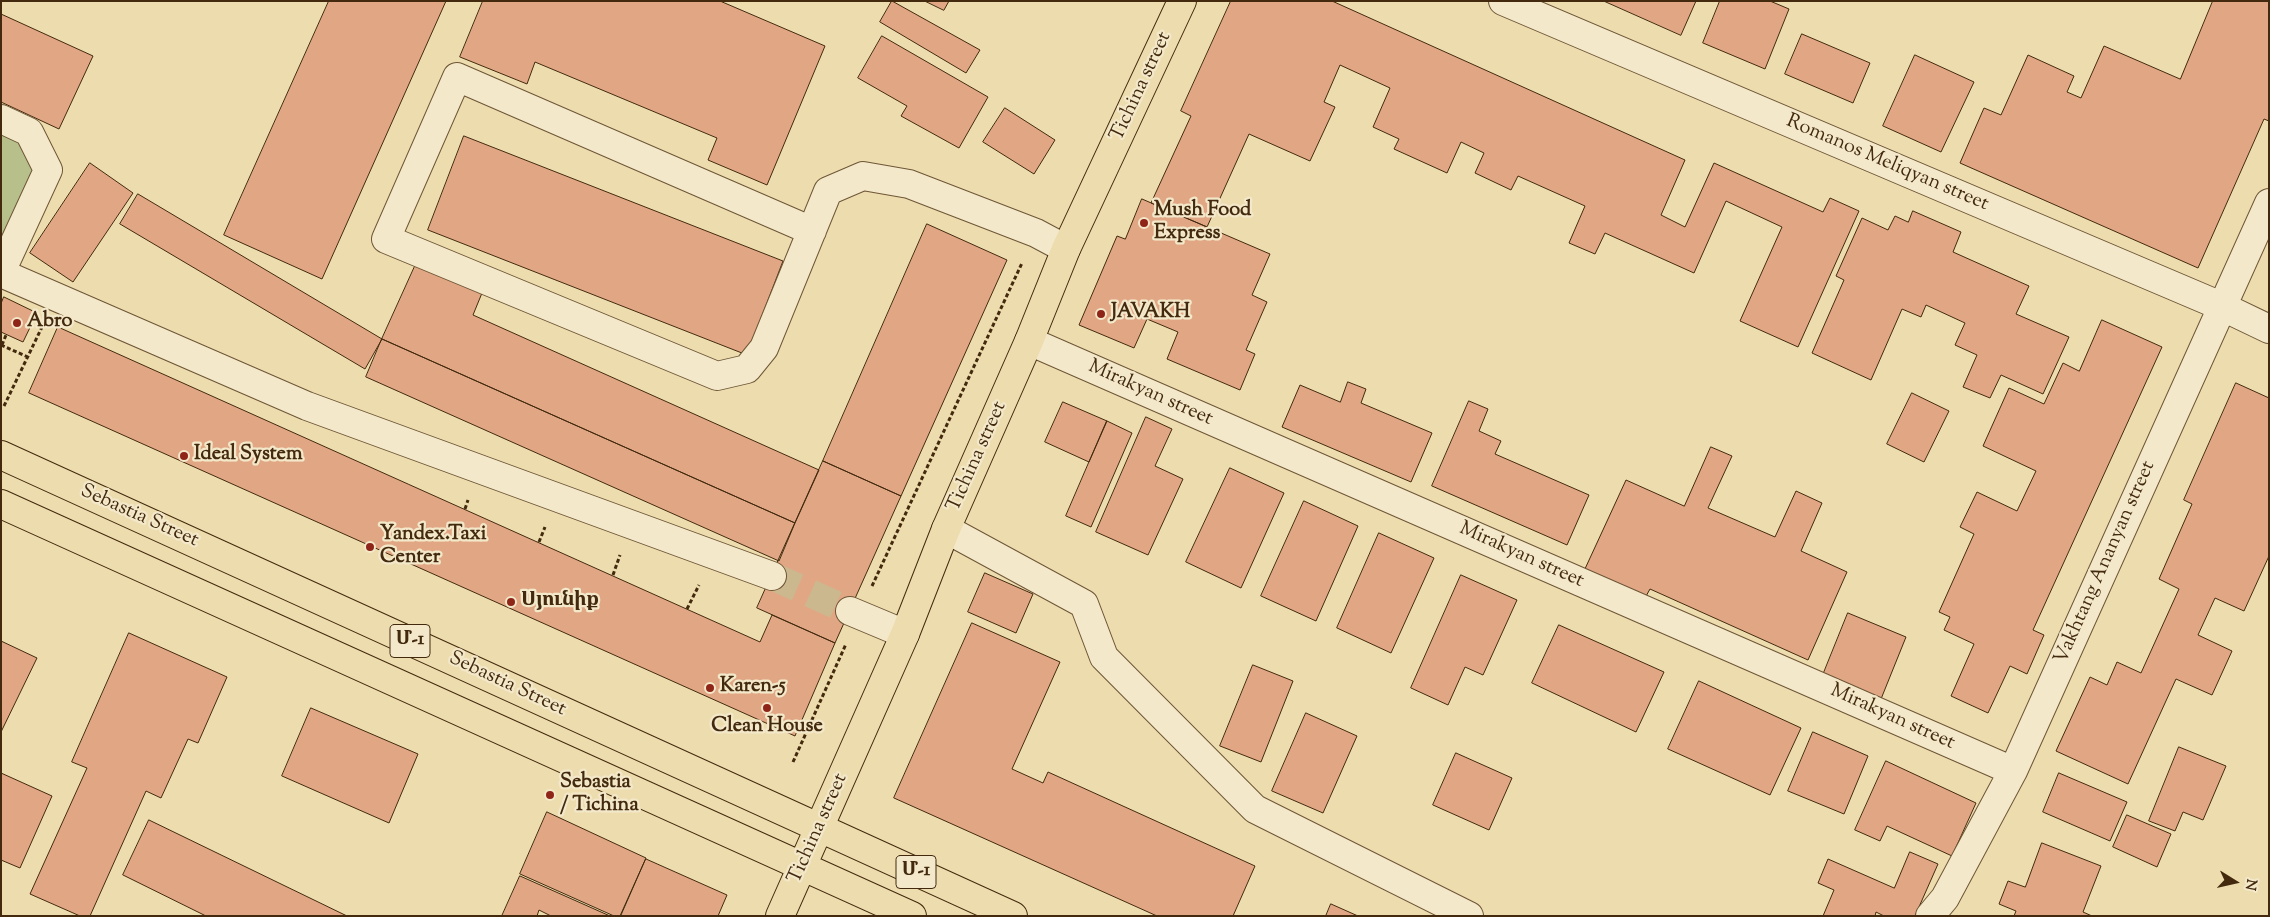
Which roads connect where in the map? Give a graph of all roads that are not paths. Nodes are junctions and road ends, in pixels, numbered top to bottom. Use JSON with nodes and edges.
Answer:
{"nodes":[{"id":1,"x":1182,"y":1,"type":"edge"},
{"id":2,"x":1503,"y":1,"type":"edge"},
{"id":3,"x":1,"y":120,"type":"edge"},
{"id":4,"x":2269,"y":203,"type":"edge"},
{"id":5,"x":812,"y":231,"type":"junction"},
{"id":6,"x":1066,"y":248,"type":"junction"},
{"id":7,"x":1,"y":273,"type":"edge"},
{"id":8,"x":2221,"y":306,"type":"junction"},
{"id":9,"x":2269,"y":329,"type":"edge"},
{"id":10,"x":1029,"y":341,"type":"junction"},
{"id":11,"x":1,"y":455,"type":"edge"},
{"id":12,"x":1,"y":504,"type":"edge"},
{"id":13,"x":946,"y":529,"type":"junction"},
{"id":14,"x":772,"y":576,"type":"tunnel mouth"},
{"id":15,"x":854,"y":613,"type":"tunnel mouth"},
{"id":16,"x":904,"y":634,"type":"junction"},
{"id":17,"x":2013,"y":771,"type":"junction"},
{"id":18,"x":819,"y":828,"type":"junction"},
{"id":19,"x":803,"y":866,"type":"junction"},
{"id":20,"x":780,"y":916,"type":"edge"},
{"id":21,"x":912,"y":916,"type":"edge"},
{"id":22,"x":1013,"y":916,"type":"edge"},
{"id":23,"x":1469,"y":916,"type":"edge"},
{"id":24,"x":1930,"y":916,"type":"edge"}],
"edges":[{"from":1,"to":6,"type":"main road","name":"Tichina street"},
{"from":2,"to":8,"type":"street","name":"Romanos Meliqyan street"},
{"from":3,"to":7,"type":"street"},
{"from":4,"to":8,"type":"street","name":"Vakhtang Ananyan street"},
{"from":5,"to":5,"type":"street"},
{"from":5,"to":6,"type":"street"},
{"from":6,"to":10,"type":"main road","name":"Tichina street"},
{"from":7,"to":14,"type":"street"},
{"from":8,"to":9,"type":"street","name":"Romanos Meliqyan street"},
{"from":8,"to":17,"type":"street","name":"Vakhtang Ananyan street"},
{"from":10,"to":13,"type":"main road","name":"Tichina street"},
{"from":10,"to":17,"type":"street","name":"Mirakyan street"},
{"from":11,"to":18,"type":"main road","name":"Sebastia Street","number":"Մ-1"},
{"from":12,"to":19,"type":"main road","number":"Մ-1"},
{"from":13,"to":16,"type":"main road","name":"Tichina street"},
{"from":13,"to":23,"type":"street"},
{"from":15,"to":16,"type":"street"},
{"from":16,"to":18,"type":"main road","name":"Tichina street"},
{"from":17,"to":24,"type":"street","name":"Vakhtang Ananyan street"},
{"from":18,"to":19,"type":"main road","name":"Tichina street"},
{"from":18,"to":22,"type":"main road","name":"Sebastia Street","number":"Մ-1"},
{"from":19,"to":20,"type":"main road","name":"Tichina street"},
{"from":19,"to":21,"type":"main road","number":"Մ-1"}]}
